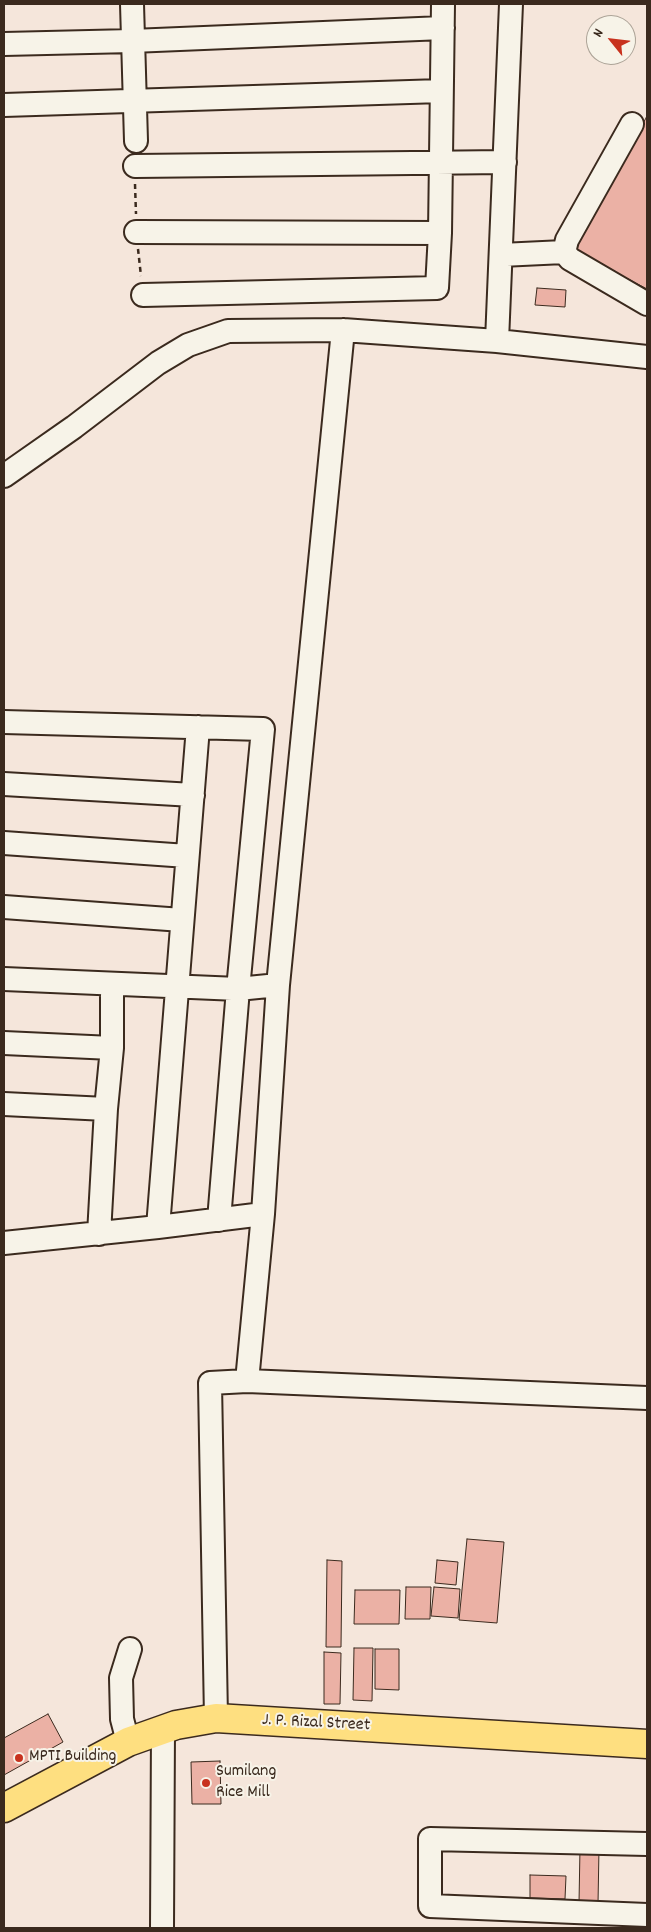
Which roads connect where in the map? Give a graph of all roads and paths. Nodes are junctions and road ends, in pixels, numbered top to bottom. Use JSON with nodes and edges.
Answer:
{"nodes":[{"id":1,"x":132,"y":4,"type":"edge"},
{"id":2,"x":443,"y":4,"type":"edge"},
{"id":3,"x":511,"y":4,"type":"edge"},
{"id":4,"x":443,"y":28,"type":"junction"},
{"id":5,"x":132,"y":41,"type":"junction"},
{"id":6,"x":4,"y":44,"type":"edge"},
{"id":7,"x":441,"y":91,"type":"junction"},
{"id":8,"x":134,"y":102,"type":"junction"},
{"id":9,"x":4,"y":105,"type":"edge"},
{"id":10,"x":632,"y":124,"type":"dead end"},
{"id":11,"x":136,"y":141,"type":"dead end"},
{"id":12,"x":441,"y":162,"type":"junction"},
{"id":13,"x":505,"y":162,"type":"junction"},
{"id":14,"x":135,"y":166,"type":"dead end"},
{"id":15,"x":136,"y":232,"type":"dead end"},
{"id":16,"x":440,"y":233,"type":"junction"},
{"id":17,"x":564,"y":252,"type":"junction"},
{"id":18,"x":501,"y":255,"type":"junction"},
{"id":19,"x":143,"y":295,"type":"dead end"},
{"id":20,"x":647,"y":304,"type":"edge"},
{"id":21,"x":343,"y":330,"type":"junction"},
{"id":22,"x":497,"y":341,"type":"junction"},
{"id":23,"x":647,"y":357,"type":"edge"},
{"id":24,"x":4,"y":476,"type":"edge"},
{"id":25,"x":4,"y":722,"type":"edge"},
{"id":26,"x":198,"y":727,"type":"junction"},
{"id":27,"x":4,"y":784,"type":"edge"},
{"id":28,"x":193,"y":796,"type":"junction"},
{"id":29,"x":4,"y":843,"type":"edge"},
{"id":30,"x":187,"y":856,"type":"junction"},
{"id":31,"x":4,"y":907,"type":"edge"},
{"id":32,"x":182,"y":920,"type":"junction"},
{"id":33,"x":4,"y":978,"type":"edge"},
{"id":34,"x":112,"y":984,"type":"junction"},
{"id":35,"x":278,"y":985,"type":"junction"},
{"id":36,"x":176,"y":986,"type":"junction"},
{"id":37,"x":238,"y":989,"type":"junction"},
{"id":38,"x":4,"y":1042,"type":"edge"},
{"id":39,"x":112,"y":1048,"type":"junction"},
{"id":40,"x":4,"y":1104,"type":"edge"},
{"id":41,"x":106,"y":1109,"type":"junction"},
{"id":42,"x":263,"y":1214,"type":"junction"},
{"id":43,"x":219,"y":1220,"type":"junction"},
{"id":44,"x":158,"y":1227,"type":"junction"},
{"id":45,"x":99,"y":1234,"type":"junction"},
{"id":46,"x":4,"y":1243,"type":"edge"},
{"id":47,"x":247,"y":1381,"type":"junction"},
{"id":48,"x":647,"y":1398,"type":"edge"},
{"id":49,"x":130,"y":1649,"type":"dead end"},
{"id":50,"x":216,"y":1718,"type":"junction"},
{"id":51,"x":163,"y":1729,"type":"junction"},
{"id":52,"x":128,"y":1742,"type":"junction"},
{"id":53,"x":647,"y":1744,"type":"edge"},
{"id":54,"x":4,"y":1808,"type":"edge"},
{"id":55,"x":647,"y":1844,"type":"edge"},
{"id":56,"x":647,"y":1915,"type":"edge"},
{"id":57,"x":616,"y":1921,"type":"edge"},
{"id":58,"x":162,"y":1928,"type":"edge"}],
"edges":[{"from":1,"to":5,"type":"street"},
{"from":2,"to":4,"type":"street"},
{"from":3,"to":13,"type":"street"},
{"from":4,"to":5,"type":"street"},
{"from":4,"to":7,"type":"street"},
{"from":5,"to":6,"type":"street"},
{"from":5,"to":8,"type":"street"},
{"from":7,"to":8,"type":"street"},
{"from":7,"to":12,"type":"street"},
{"from":8,"to":9,"type":"street"},
{"from":8,"to":11,"type":"street"},
{"from":10,"to":17,"type":"street"},
{"from":12,"to":13,"type":"street"},
{"from":12,"to":14,"type":"street"},
{"from":12,"to":16,"type":"street"},
{"from":13,"to":18,"type":"street"},
{"from":15,"to":16,"type":"street"},
{"from":16,"to":19,"type":"street"},
{"from":17,"to":18,"type":"street"},
{"from":17,"to":20,"type":"street"},
{"from":18,"to":22,"type":"street"},
{"from":21,"to":22,"type":"street"},
{"from":21,"to":24,"type":"street"},
{"from":21,"to":35,"type":"street"},
{"from":22,"to":23,"type":"street"},
{"from":25,"to":26,"type":"street"},
{"from":26,"to":28,"type":"street"},
{"from":26,"to":37,"type":"street"},
{"from":27,"to":28,"type":"street"},
{"from":28,"to":30,"type":"street"},
{"from":29,"to":30,"type":"street"},
{"from":30,"to":32,"type":"street"},
{"from":31,"to":32,"type":"street"},
{"from":32,"to":36,"type":"street"},
{"from":33,"to":34,"type":"street"},
{"from":34,"to":36,"type":"street"},
{"from":34,"to":39,"type":"street"},
{"from":35,"to":37,"type":"street"},
{"from":35,"to":42,"type":"street"},
{"from":36,"to":37,"type":"street"},
{"from":36,"to":44,"type":"street"},
{"from":37,"to":43,"type":"street"},
{"from":38,"to":39,"type":"street"},
{"from":39,"to":41,"type":"street"},
{"from":40,"to":41,"type":"street"},
{"from":41,"to":45,"type":"street"},
{"from":42,"to":43,"type":"street"},
{"from":42,"to":47,"type":"street"},
{"from":43,"to":44,"type":"street"},
{"from":44,"to":45,"type":"street"},
{"from":45,"to":46,"type":"street"},
{"from":47,"to":48,"type":"street"},
{"from":47,"to":50,"type":"street"},
{"from":49,"to":52,"type":"street"},
{"from":50,"to":51,"type":"main road","name":"J. P. Rizal Street"},
{"from":50,"to":53,"type":"main road","name":"J. P. Rizal Street"},
{"from":51,"to":52,"type":"main road","name":"J. P. Rizal Street"},
{"from":51,"to":58,"type":"street"},
{"from":52,"to":54,"type":"main road","name":"J. P. Rizal Street"},
{"from":55,"to":57,"type":"street"},
{"from":56,"to":57,"type":"street"}]}
